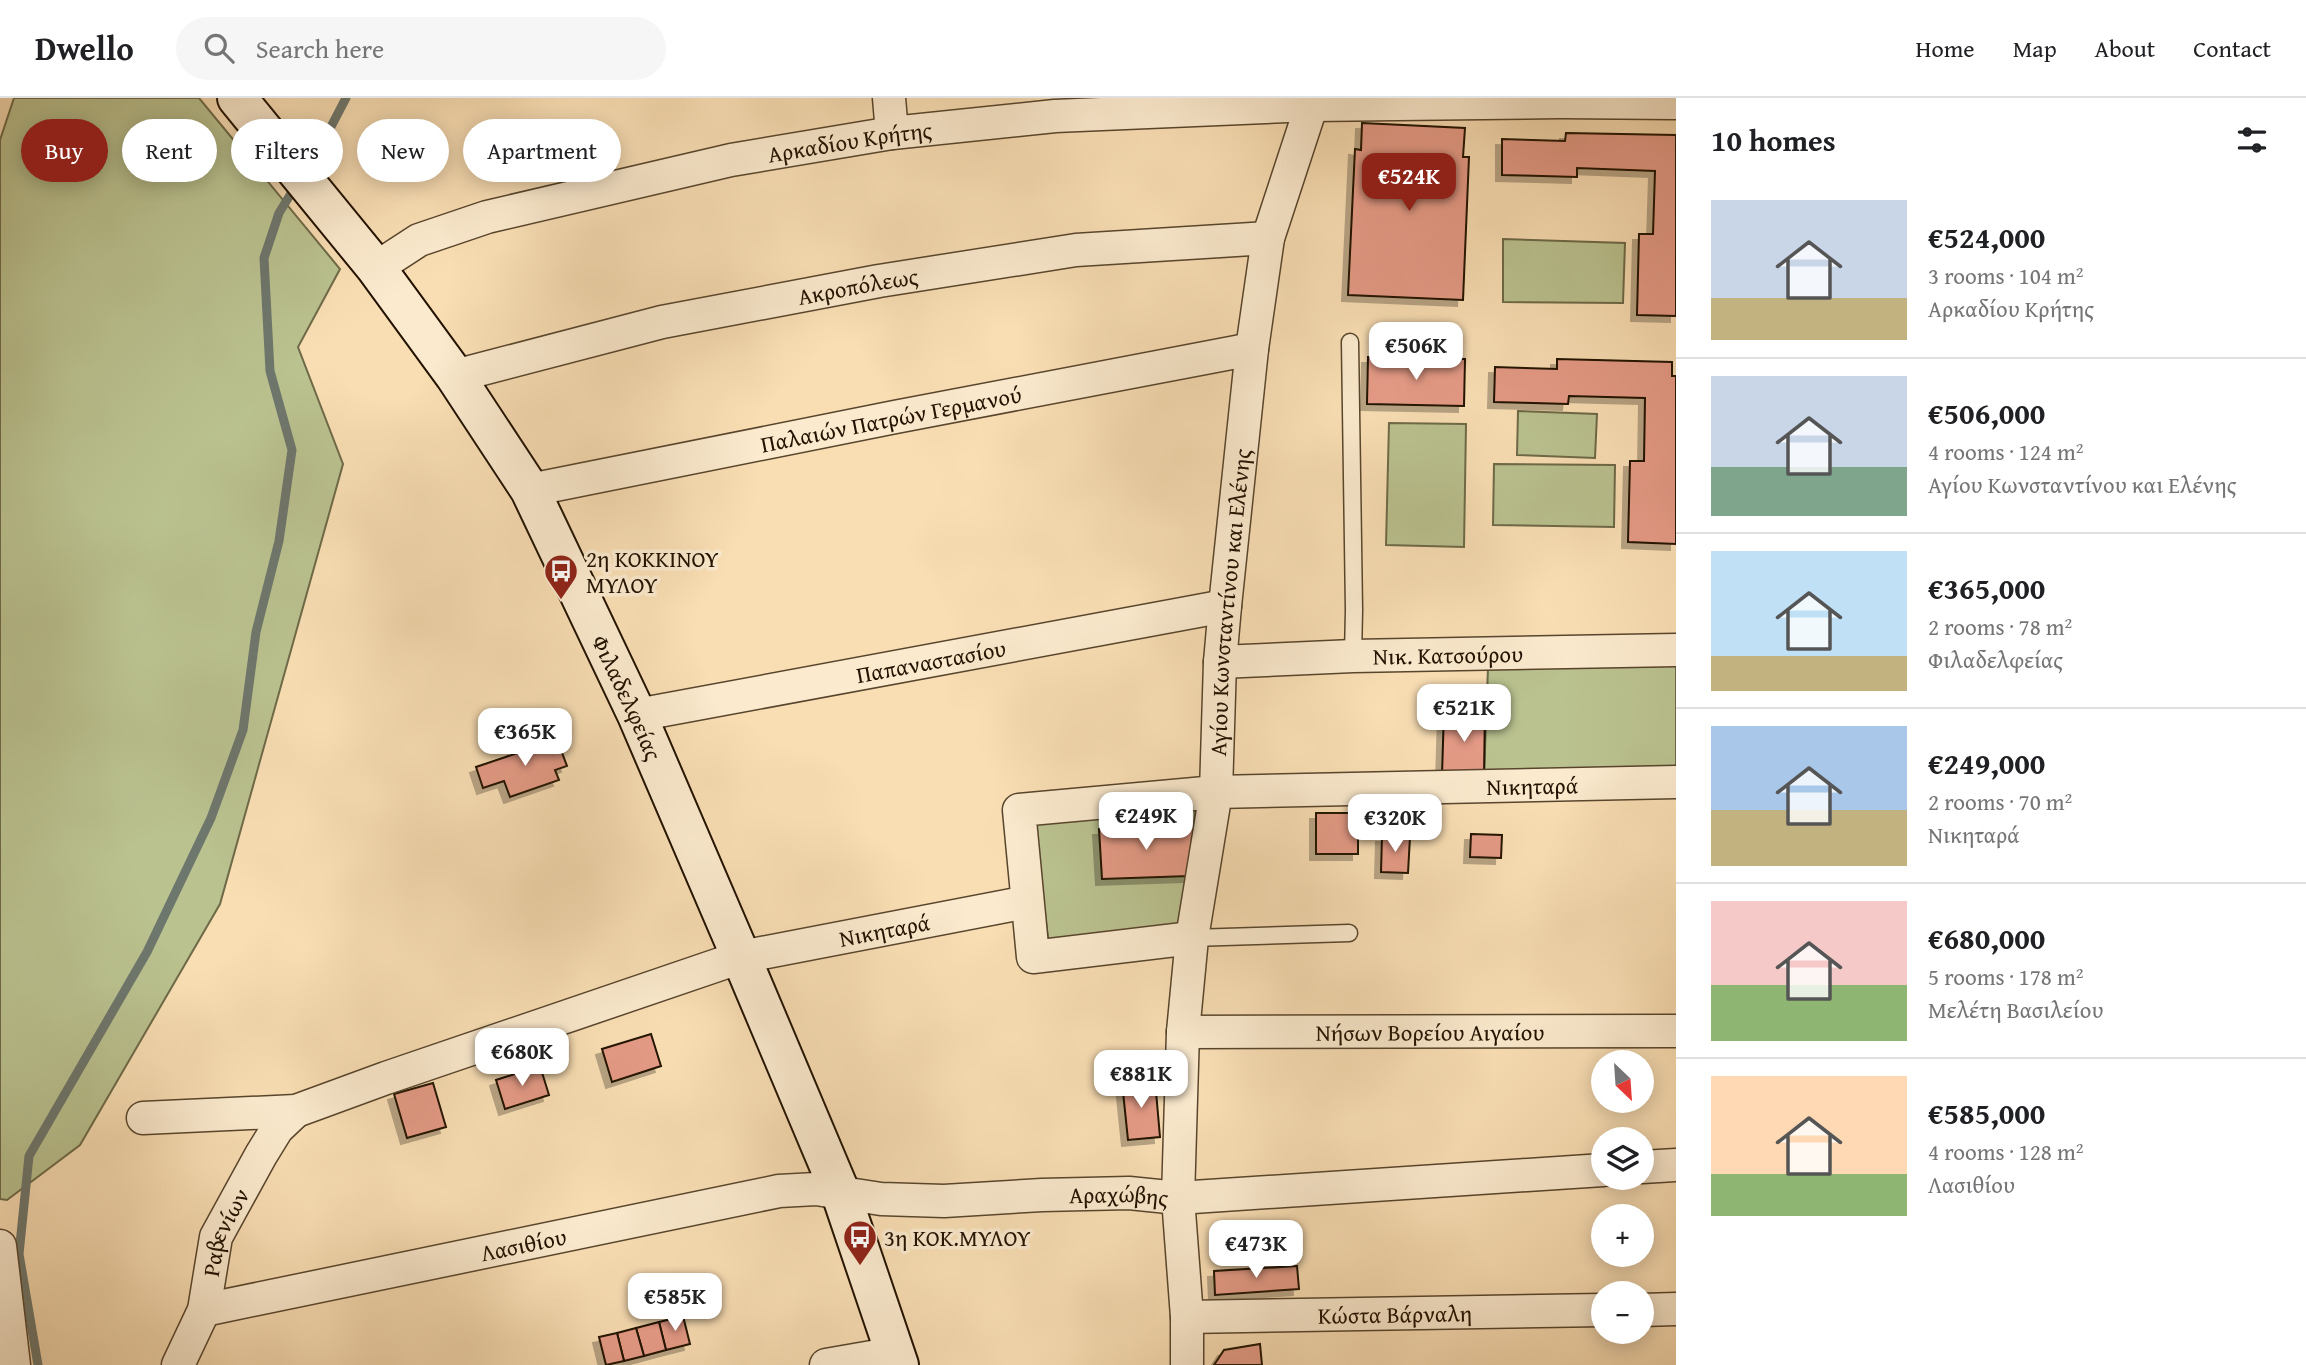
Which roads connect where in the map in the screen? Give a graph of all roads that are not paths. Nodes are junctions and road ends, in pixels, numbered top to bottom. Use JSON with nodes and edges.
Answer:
{"nodes":[{"id":1,"x":889,"y":98,"type":"edge"},
{"id":2,"x":1312,"y":102,"type":"edge"},
{"id":3,"x":1676,"y":103,"type":"edge"},
{"id":4,"x":245,"y":108,"type":"edge"},
{"id":5,"x":892,"y":133,"type":"junction"},
{"id":6,"x":1268,"y":238,"type":"junction"},
{"id":7,"x":365,"y":254,"type":"junction"},
{"id":8,"x":1350,"y":342,"type":"dead end"},
{"id":9,"x":1252,"y":349,"type":"junction"},
{"id":10,"x":455,"y":376,"type":"junction"},
{"id":11,"x":530,"y":490,"type":"junction"},
{"id":12,"x":1225,"y":606,"type":"junction"},
{"id":13,"x":1676,"y":650,"type":"edge"},
{"id":14,"x":1353,"y":656,"type":"junction"},
{"id":15,"x":1220,"y":662,"type":"junction"},
{"id":16,"x":636,"y":715,"type":"junction"},
{"id":17,"x":1676,"y":782,"type":"edge"},
{"id":18,"x":1216,"y":792,"type":"junction"},
{"id":19,"x":1027,"y":902,"type":"junction"},
{"id":20,"x":1349,"y":933,"type":"dead end"},
{"id":21,"x":1192,"y":938,"type":"junction"},
{"id":22,"x":741,"y":957,"type":"junction"},
{"id":23,"x":1676,"y":1031,"type":"edge"},
{"id":24,"x":1184,"y":1032,"type":"junction"},
{"id":25,"x":296,"y":1111,"type":"junction"},
{"id":26,"x":143,"y":1118,"type":"dead end"},
{"id":27,"x":1676,"y":1165,"type":"edge"},
{"id":28,"x":1654,"y":1166,"type":"edge"},
{"id":29,"x":1591,"y":1171,"type":"edge"},
{"id":30,"x":841,"y":1194,"type":"junction"},
{"id":31,"x":1178,"y":1198,"type":"junction"},
{"id":32,"x":0,"y":1246,"type":"edge"},
{"id":33,"x":1676,"y":1309,"type":"edge"},
{"id":34,"x":204,"y":1310,"type":"junction"},
{"id":35,"x":1591,"y":1310,"type":"edge"},
{"id":36,"x":1654,"y":1310,"type":"edge"},
{"id":37,"x":1187,"y":1317,"type":"junction"},
{"id":38,"x":897,"y":1359,"type":"edge"},
{"id":39,"x":14,"y":1365,"type":"edge"},
{"id":40,"x":178,"y":1365,"type":"edge"},
{"id":41,"x":826,"y":1365,"type":"edge"},
{"id":42,"x":1188,"y":1365,"type":"edge"}],
"edges":[{"from":1,"to":5,"type":"street"},
{"from":2,"to":3,"type":"street","name":"Αρκαδίου Κρήτης"},
{"from":2,"to":5,"type":"street","name":"Αρκαδίου Κρήτης"},
{"from":2,"to":6,"type":"street","name":"Αγίου Κωνσταντίνου και Ελένης"},
{"from":4,"to":7,"type":"main road","name":"Φιλαδελφείας"},
{"from":5,"to":7,"type":"street","name":"Αρκαδίου Κρήτης"},
{"from":6,"to":9,"type":"street","name":"Αγίου Κωνσταντίνου και Ελένης"},
{"from":6,"to":10,"type":"street","name":"Ακροπόλεως"},
{"from":7,"to":10,"type":"main road","name":"Φιλαδελφείας"},
{"from":8,"to":14,"type":"lane"},
{"from":9,"to":11,"type":"street","name":"Παλαιών Πατρών Γερμανού"},
{"from":9,"to":12,"type":"street","name":"Αγίου Κωνσταντίνου και Ελένης"},
{"from":10,"to":11,"type":"main road","name":"Φιλαδελφείας"},
{"from":11,"to":16,"type":"main road","name":"Φιλαδελφείας"},
{"from":12,"to":15,"type":"street","name":"Αγίου Κωνσταντίνου και Ελένης"},
{"from":12,"to":16,"type":"street","name":"Παπαναστασίου"},
{"from":13,"to":14,"type":"street","name":"Νικ. Κατσούρου"},
{"from":14,"to":15,"type":"street","name":"Νικ. Κατσούρου"},
{"from":15,"to":18,"type":"street","name":"Αγίου Κωνσταντίνου και Ελένης"},
{"from":16,"to":22,"type":"main road","name":"Φιλαδελφείας"},
{"from":17,"to":18,"type":"street","name":"Νικηταρά"},
{"from":18,"to":19,"type":"street","name":"Νικηταρά"},
{"from":18,"to":21,"type":"street","name":"Αγίου Κωνσταντίνου και Ελένης"},
{"from":19,"to":21,"type":"street","name":"Νικηταρά"},
{"from":19,"to":22,"type":"street","name":"Νικηταρά"},
{"from":20,"to":21,"type":"lane"},
{"from":21,"to":24,"type":"street","name":"Αγίου Κωνσταντίνου και Ελένης"},
{"from":22,"to":25,"type":"street","name":"Νικηταρά"},
{"from":22,"to":30,"type":"main road","name":"Φιλαδελφείας"},
{"from":23,"to":24,"type":"street","name":"Νήσων Βορείου Αιγαίου"},
{"from":24,"to":31,"type":"street","name":"Αγίου Κωνσταντίνου και Ελένης"},
{"from":25,"to":26,"type":"street"},
{"from":25,"to":34,"type":"street","name":"Ραβενίων"},
{"from":27,"to":28,"type":"street"},
{"from":29,"to":31,"type":"street","name":"Αραχώβης"},
{"from":30,"to":31,"type":"street","name":"Αραχώβης"},
{"from":30,"to":34,"type":"street","name":"Λασιθίου"},
{"from":30,"to":38,"type":"main road","name":"Φιλαδελφείας"},
{"from":31,"to":37,"type":"street","name":"Αγίου Κωνσταντίνου και Ελένης"},
{"from":32,"to":39,"type":"street"},
{"from":33,"to":36,"type":"street"},
{"from":34,"to":40,"type":"street","name":"Ραβενίων"},
{"from":35,"to":37,"type":"street","name":"Κώστα Βάρναλη"},
{"from":37,"to":42,"type":"street","name":"Αγίου Κωνσταντίνου και Ελένης"},
{"from":38,"to":41,"type":"street"}]}
